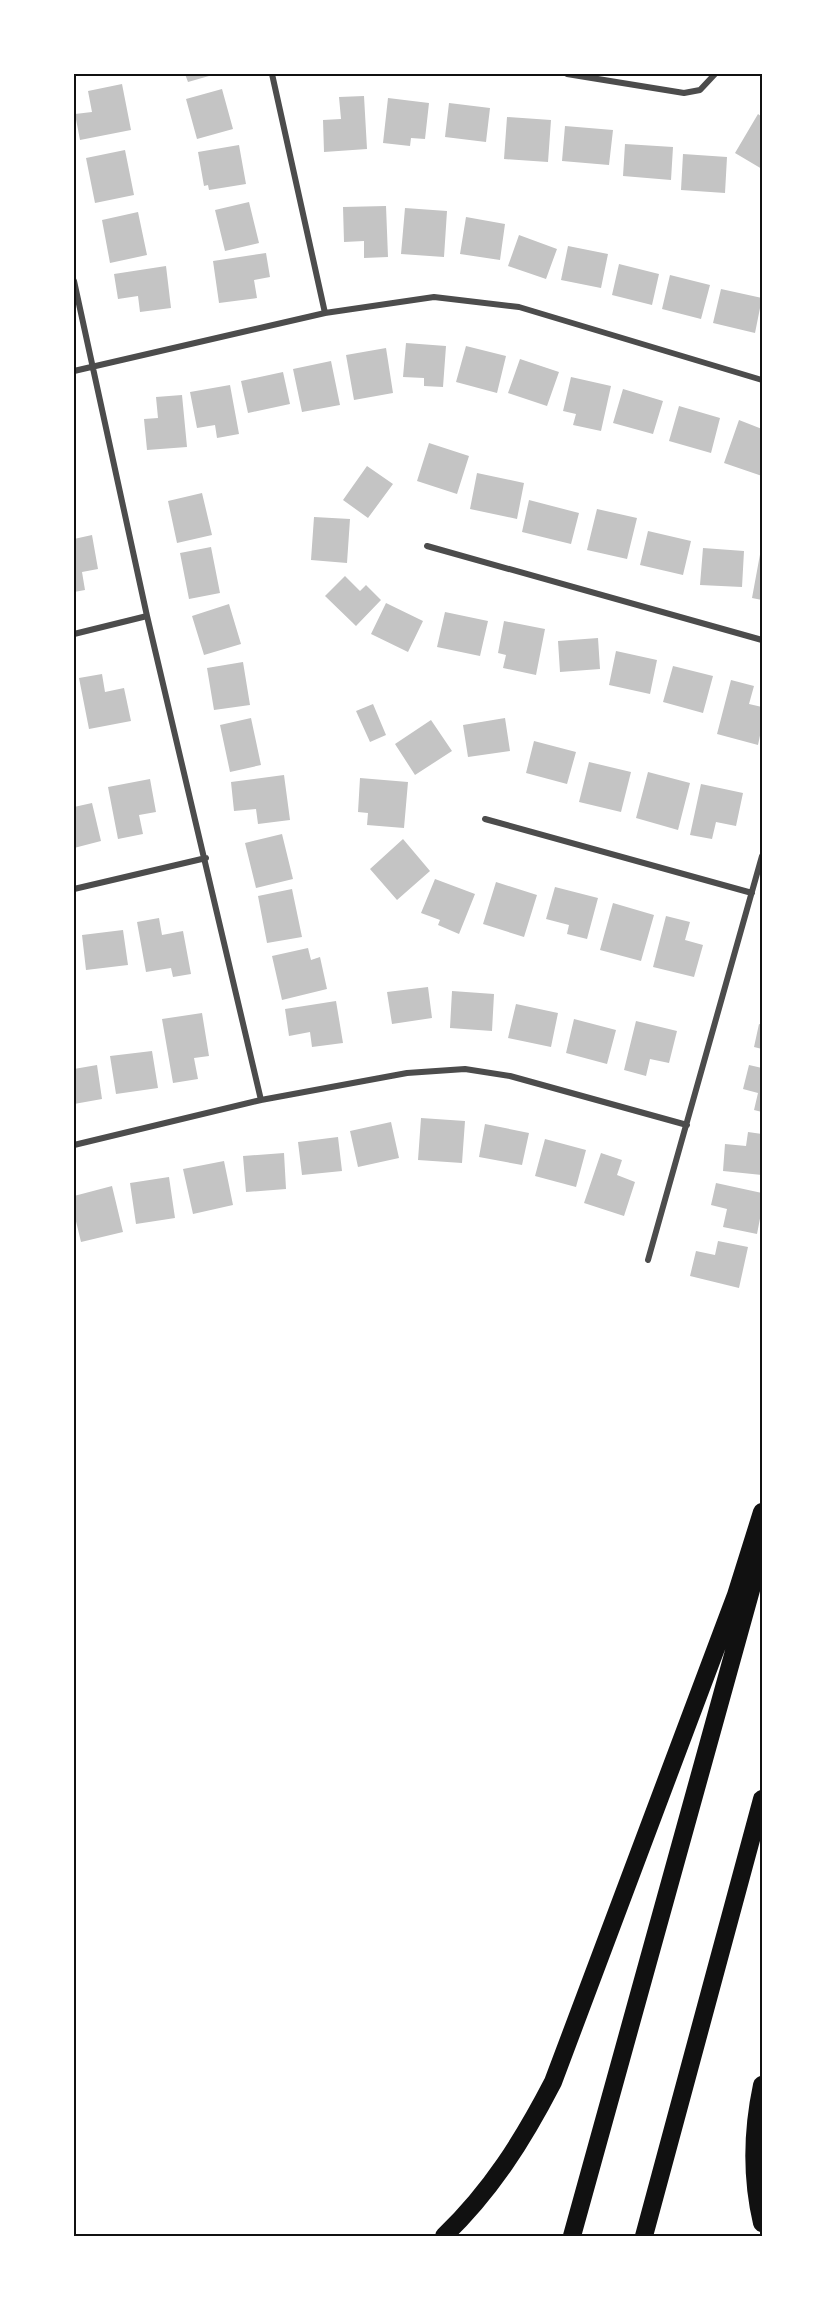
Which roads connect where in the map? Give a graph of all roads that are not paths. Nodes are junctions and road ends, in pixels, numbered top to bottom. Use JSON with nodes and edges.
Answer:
{"nodes":[{"id":1,"x":272,"y":74,"type":"edge"},
{"id":2,"x":567,"y":74,"type":"edge"},
{"id":3,"x":715,"y":74,"type":"edge"},
{"id":4,"x":74,"y":281,"type":"edge"},
{"id":5,"x":325,"y":313,"type":"junction"},
{"id":6,"x":93,"y":367,"type":"junction"},
{"id":7,"x":74,"y":371,"type":"edge"},
{"id":8,"x":762,"y":380,"type":"edge"},
{"id":9,"x":427,"y":546,"type":"dead end"},
{"id":10,"x":147,"y":616,"type":"junction"},
{"id":11,"x":74,"y":634,"type":"edge"},
{"id":12,"x":762,"y":640,"type":"edge"},
{"id":13,"x":485,"y":819,"type":"dead end"},
{"id":14,"x":762,"y":855,"type":"edge"},
{"id":15,"x":206,"y":858,"type":"junction"},
{"id":16,"x":74,"y":889,"type":"edge"},
{"id":17,"x":752,"y":893,"type":"junction"},
{"id":18,"x":261,"y":1100,"type":"junction"},
{"id":19,"x":687,"y":1125,"type":"junction"},
{"id":20,"x":74,"y":1145,"type":"edge"},
{"id":21,"x":648,"y":1260,"type":"dead end"},
{"id":22,"x":762,"y":1512,"type":"edge"},
{"id":23,"x":762,"y":1549,"type":"edge"},
{"id":24,"x":762,"y":1799,"type":"edge"},
{"id":25,"x":762,"y":2085,"type":"edge"},
{"id":26,"x":762,"y":2223,"type":"edge"},
{"id":27,"x":444,"y":2236,"type":"edge"},
{"id":28,"x":572,"y":2236,"type":"edge"},
{"id":29,"x":645,"y":2236,"type":"edge"}],
"edges":[{"from":1,"to":5,"type":"street"},
{"from":2,"to":3,"type":"street"},
{"from":4,"to":6,"type":"street"},
{"from":5,"to":6,"type":"street"},
{"from":5,"to":8,"type":"street"},
{"from":6,"to":7,"type":"street"},
{"from":6,"to":10,"type":"street"},
{"from":9,"to":12,"type":"street"},
{"from":10,"to":11,"type":"street"},
{"from":10,"to":15,"type":"street"},
{"from":13,"to":17,"type":"street"},
{"from":14,"to":17,"type":"street"},
{"from":15,"to":16,"type":"street"},
{"from":15,"to":18,"type":"street"},
{"from":17,"to":19,"type":"street"},
{"from":18,"to":19,"type":"street"},
{"from":18,"to":20,"type":"street"},
{"from":19,"to":21,"type":"street"},
{"from":22,"to":27,"type":"highway"},
{"from":23,"to":28,"type":"highway"},
{"from":24,"to":29,"type":"highway"},
{"from":25,"to":26,"type":"highway"}]}
